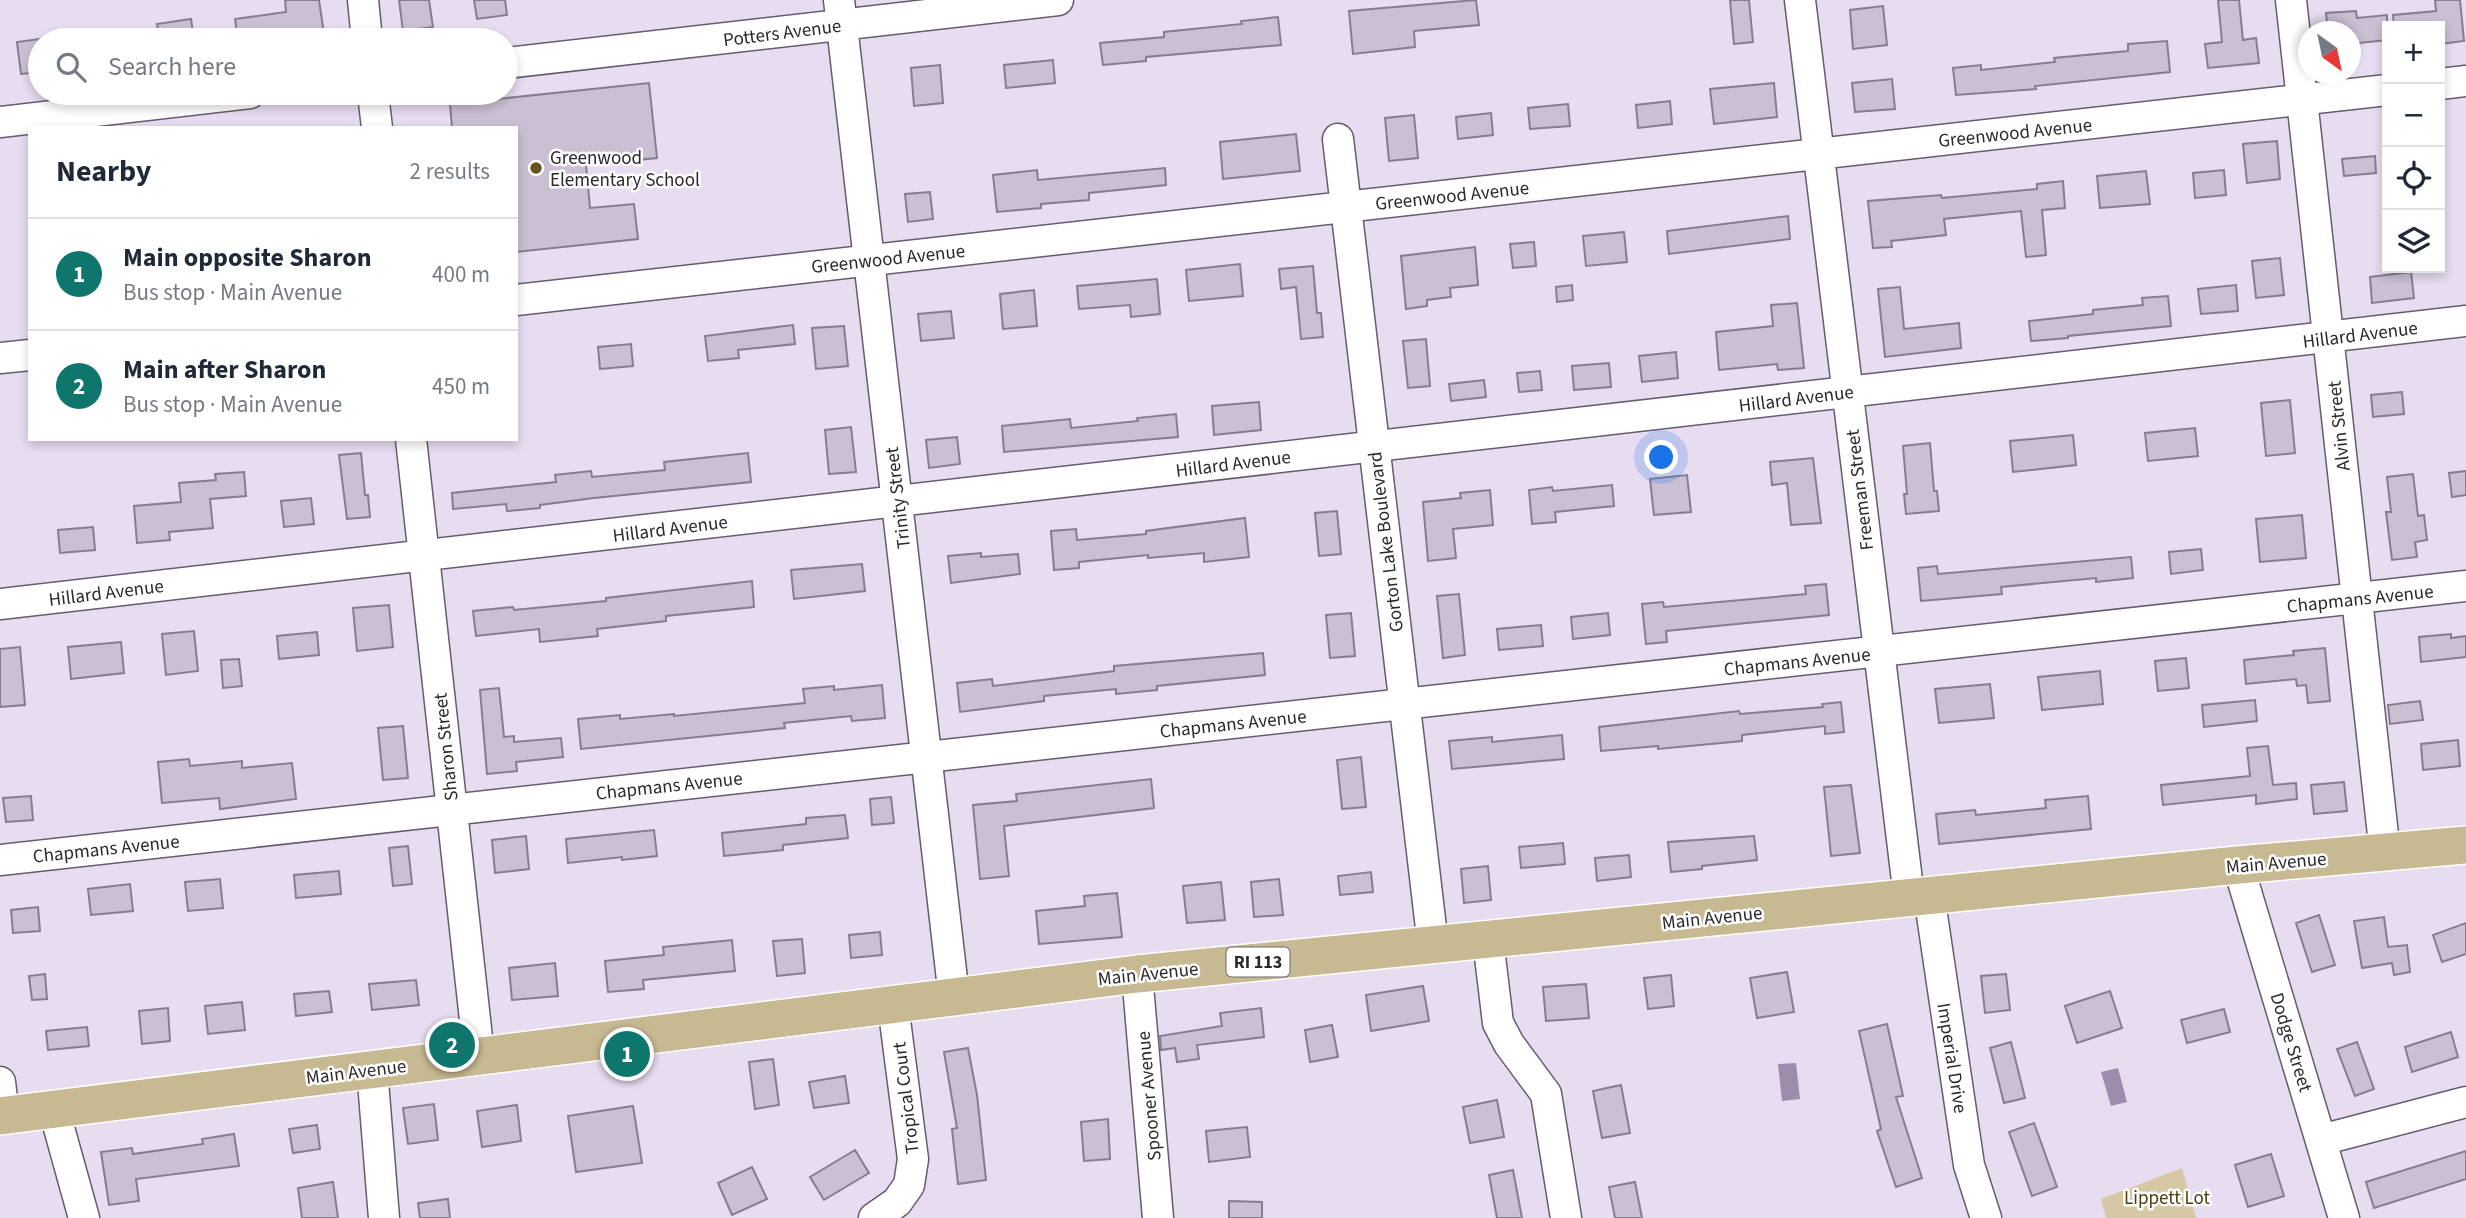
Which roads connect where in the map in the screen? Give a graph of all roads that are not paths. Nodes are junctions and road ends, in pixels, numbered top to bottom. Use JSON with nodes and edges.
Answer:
{"nodes":[{"id":1,"x":363,"y":0,"type":"edge"},
{"id":2,"x":1058,"y":0,"type":"edge"},
{"id":3,"x":1800,"y":0,"type":"edge"},
{"id":4,"x":2291,"y":0,"type":"edge"},
{"id":5,"x":841,"y":12,"type":"edge"},
{"id":6,"x":366,"y":28,"type":"edge"},
{"id":7,"x":518,"y":61,"type":"edge"},
{"id":8,"x":2466,"y":81,"type":"edge"},
{"id":9,"x":2445,"y":83,"type":"edge"},
{"id":10,"x":2382,"y":91,"type":"edge"},
{"id":11,"x":2302,"y":99,"type":"junction"},
{"id":12,"x":147,"y":105,"type":"edge"},
{"id":13,"x":374,"y":105,"type":"edge"},
{"id":14,"x":0,"y":122,"type":"edge"},
{"id":15,"x":377,"y":126,"type":"edge"},
{"id":16,"x":1338,"y":139,"type":"dead end"},
{"id":17,"x":1818,"y":154,"type":"junction"},
{"id":18,"x":1345,"y":207,"type":"junction"},
{"id":19,"x":869,"y":260,"type":"junction"},
{"id":20,"x":518,"y":300,"type":"edge"},
{"id":21,"x":2466,"y":321,"type":"edge"},
{"id":22,"x":2328,"y":337,"type":"junction"},
{"id":23,"x":28,"y":355,"type":"edge"},
{"id":24,"x":0,"y":358,"type":"edge"},
{"id":25,"x":1847,"y":392,"type":"junction"},
{"id":26,"x":411,"y":441,"type":"edge"},
{"id":27,"x":1373,"y":447,"type":"junction"},
{"id":28,"x":897,"y":501,"type":"junction"},
{"id":29,"x":424,"y":556,"type":"junction"},
{"id":30,"x":2466,"y":586,"type":"edge"},
{"id":31,"x":2357,"y":598,"type":"junction"},
{"id":32,"x":0,"y":604,"type":"edge"},
{"id":33,"x":1879,"y":652,"type":"junction"},
{"id":34,"x":1404,"y":704,"type":"junction"},
{"id":35,"x":927,"y":757,"type":"junction"},
{"id":36,"x":452,"y":809,"type":"junction"},
{"id":37,"x":2466,"y":845,"type":"edge"},
{"id":38,"x":2385,"y":853,"type":"junction"},
{"id":39,"x":0,"y":860,"type":"edge"},
{"id":40,"x":2238,"y":865,"type":"junction"},
{"id":41,"x":1919,"y":896,"type":"junction"},
{"id":42,"x":1488,"y":940,"type":"junction"},
{"id":43,"x":1433,"y":945,"type":"junction"},
{"id":44,"x":1137,"y":974,"type":"junction"},
{"id":45,"x":954,"y":997,"type":"junction"},
{"id":46,"x":893,"y":1005,"type":"junction"},
{"id":47,"x":479,"y":1056,"type":"junction"},
{"id":48,"x":372,"y":1069,"type":"junction"},
{"id":49,"x":2466,"y":1102,"type":"edge"},
{"id":50,"x":1,"y":1105,"type":"edge"},
{"id":51,"x":54,"y":1110,"type":"junction"},
{"id":52,"x":2321,"y":1140,"type":"junction"},
{"id":53,"x":84,"y":1218,"type":"edge"},
{"id":54,"x":384,"y":1218,"type":"edge"},
{"id":55,"x":874,"y":1218,"type":"edge"},
{"id":56,"x":1158,"y":1218,"type":"edge"},
{"id":57,"x":1566,"y":1218,"type":"edge"},
{"id":58,"x":1986,"y":1218,"type":"edge"},
{"id":59,"x":2344,"y":1218,"type":"edge"}],
"edges":[{"from":1,"to":6,"type":"street"},
{"from":2,"to":5,"type":"street","name":"Potters Avenue"},
{"from":3,"to":17,"type":"street","name":"Freeman Street"},
{"from":4,"to":11,"type":"street","name":"Alvin Street"},
{"from":5,"to":7,"type":"street","name":"Potters Avenue"},
{"from":5,"to":19,"type":"street","name":"Trinity Street"},
{"from":8,"to":9,"type":"street"},
{"from":10,"to":11,"type":"street","name":"Greenwood Avenue"},
{"from":11,"to":17,"type":"street","name":"Greenwood Avenue"},
{"from":11,"to":22,"type":"street","name":"Alvin Street"},
{"from":12,"to":14,"type":"street"},
{"from":13,"to":15,"type":"street"},
{"from":16,"to":18,"type":"street","name":"Gorton Lake Boulevard"},
{"from":17,"to":18,"type":"street","name":"Greenwood Avenue"},
{"from":17,"to":25,"type":"street","name":"Freeman Street"},
{"from":18,"to":19,"type":"street","name":"Greenwood Avenue"},
{"from":18,"to":27,"type":"street","name":"Gorton Lake Boulevard"},
{"from":19,"to":20,"type":"street","name":"Greenwood Avenue"},
{"from":19,"to":28,"type":"street","name":"Trinity Street"},
{"from":21,"to":22,"type":"street","name":"Hillard Avenue"},
{"from":22,"to":25,"type":"street","name":"Hillard Avenue"},
{"from":22,"to":31,"type":"street","name":"Alvin Street"},
{"from":23,"to":24,"type":"street"},
{"from":25,"to":27,"type":"street","name":"Hillard Avenue"},
{"from":25,"to":33,"type":"street","name":"Freeman Street"},
{"from":26,"to":29,"type":"street","name":"Sharon Street"},
{"from":27,"to":28,"type":"street","name":"Hillard Avenue"},
{"from":27,"to":34,"type":"street","name":"Gorton Lake Boulevard"},
{"from":28,"to":29,"type":"street","name":"Hillard Avenue"},
{"from":28,"to":35,"type":"street","name":"Trinity Street"},
{"from":29,"to":32,"type":"street","name":"Hillard Avenue"},
{"from":29,"to":36,"type":"street","name":"Sharon Street"},
{"from":30,"to":31,"type":"street","name":"Chapmans Avenue"},
{"from":31,"to":33,"type":"street","name":"Chapmans Avenue"},
{"from":31,"to":38,"type":"street","name":"Alvin Street"},
{"from":33,"to":34,"type":"street","name":"Chapmans Avenue"},
{"from":33,"to":41,"type":"street","name":"Freeman Street"},
{"from":34,"to":35,"type":"street","name":"Chapmans Avenue"},
{"from":34,"to":43,"type":"street","name":"Gorton Lake Boulevard"},
{"from":35,"to":36,"type":"street","name":"Chapmans Avenue"},
{"from":35,"to":45,"type":"street","name":"Trinity Street"},
{"from":36,"to":39,"type":"street","name":"Chapmans Avenue"},
{"from":36,"to":47,"type":"street","name":"Sharon Street"},
{"from":37,"to":38,"type":"main road","name":"Main Avenue","number":"RI 113"},
{"from":38,"to":40,"type":"main road","name":"Main Avenue","number":"RI 113"},
{"from":40,"to":41,"type":"main road","name":"Main Avenue","number":"RI 113"},
{"from":40,"to":52,"type":"street","name":"Dodge Street"},
{"from":41,"to":42,"type":"main road","name":"Main Avenue","number":"RI 113"},
{"from":41,"to":58,"type":"street","name":"Imperial Drive"},
{"from":42,"to":43,"type":"main road","name":"Main Avenue","number":"RI 113"},
{"from":42,"to":57,"type":"street"},
{"from":43,"to":44,"type":"main road","name":"Main Avenue","number":"RI 113"},
{"from":44,"to":45,"type":"main road","name":"Main Avenue","number":"RI 113"},
{"from":44,"to":56,"type":"street","name":"Spooner Avenue"},
{"from":45,"to":46,"type":"main road","name":"Main Avenue","number":"RI 113"},
{"from":46,"to":47,"type":"main road","name":"Main Avenue","number":"RI 113"},
{"from":46,"to":55,"type":"street","name":"Tropical Court"},
{"from":47,"to":48,"type":"main road","name":"Main Avenue","number":"RI 113"},
{"from":48,"to":51,"type":"main road","name":"Main Avenue","number":"RI 113"},
{"from":48,"to":54,"type":"street"},
{"from":49,"to":52,"type":"street"},
{"from":50,"to":51,"type":"main road","name":"Main Avenue","number":"RI 113"},
{"from":51,"to":53,"type":"street"},
{"from":52,"to":59,"type":"street","name":"Dodge Street"}]}
